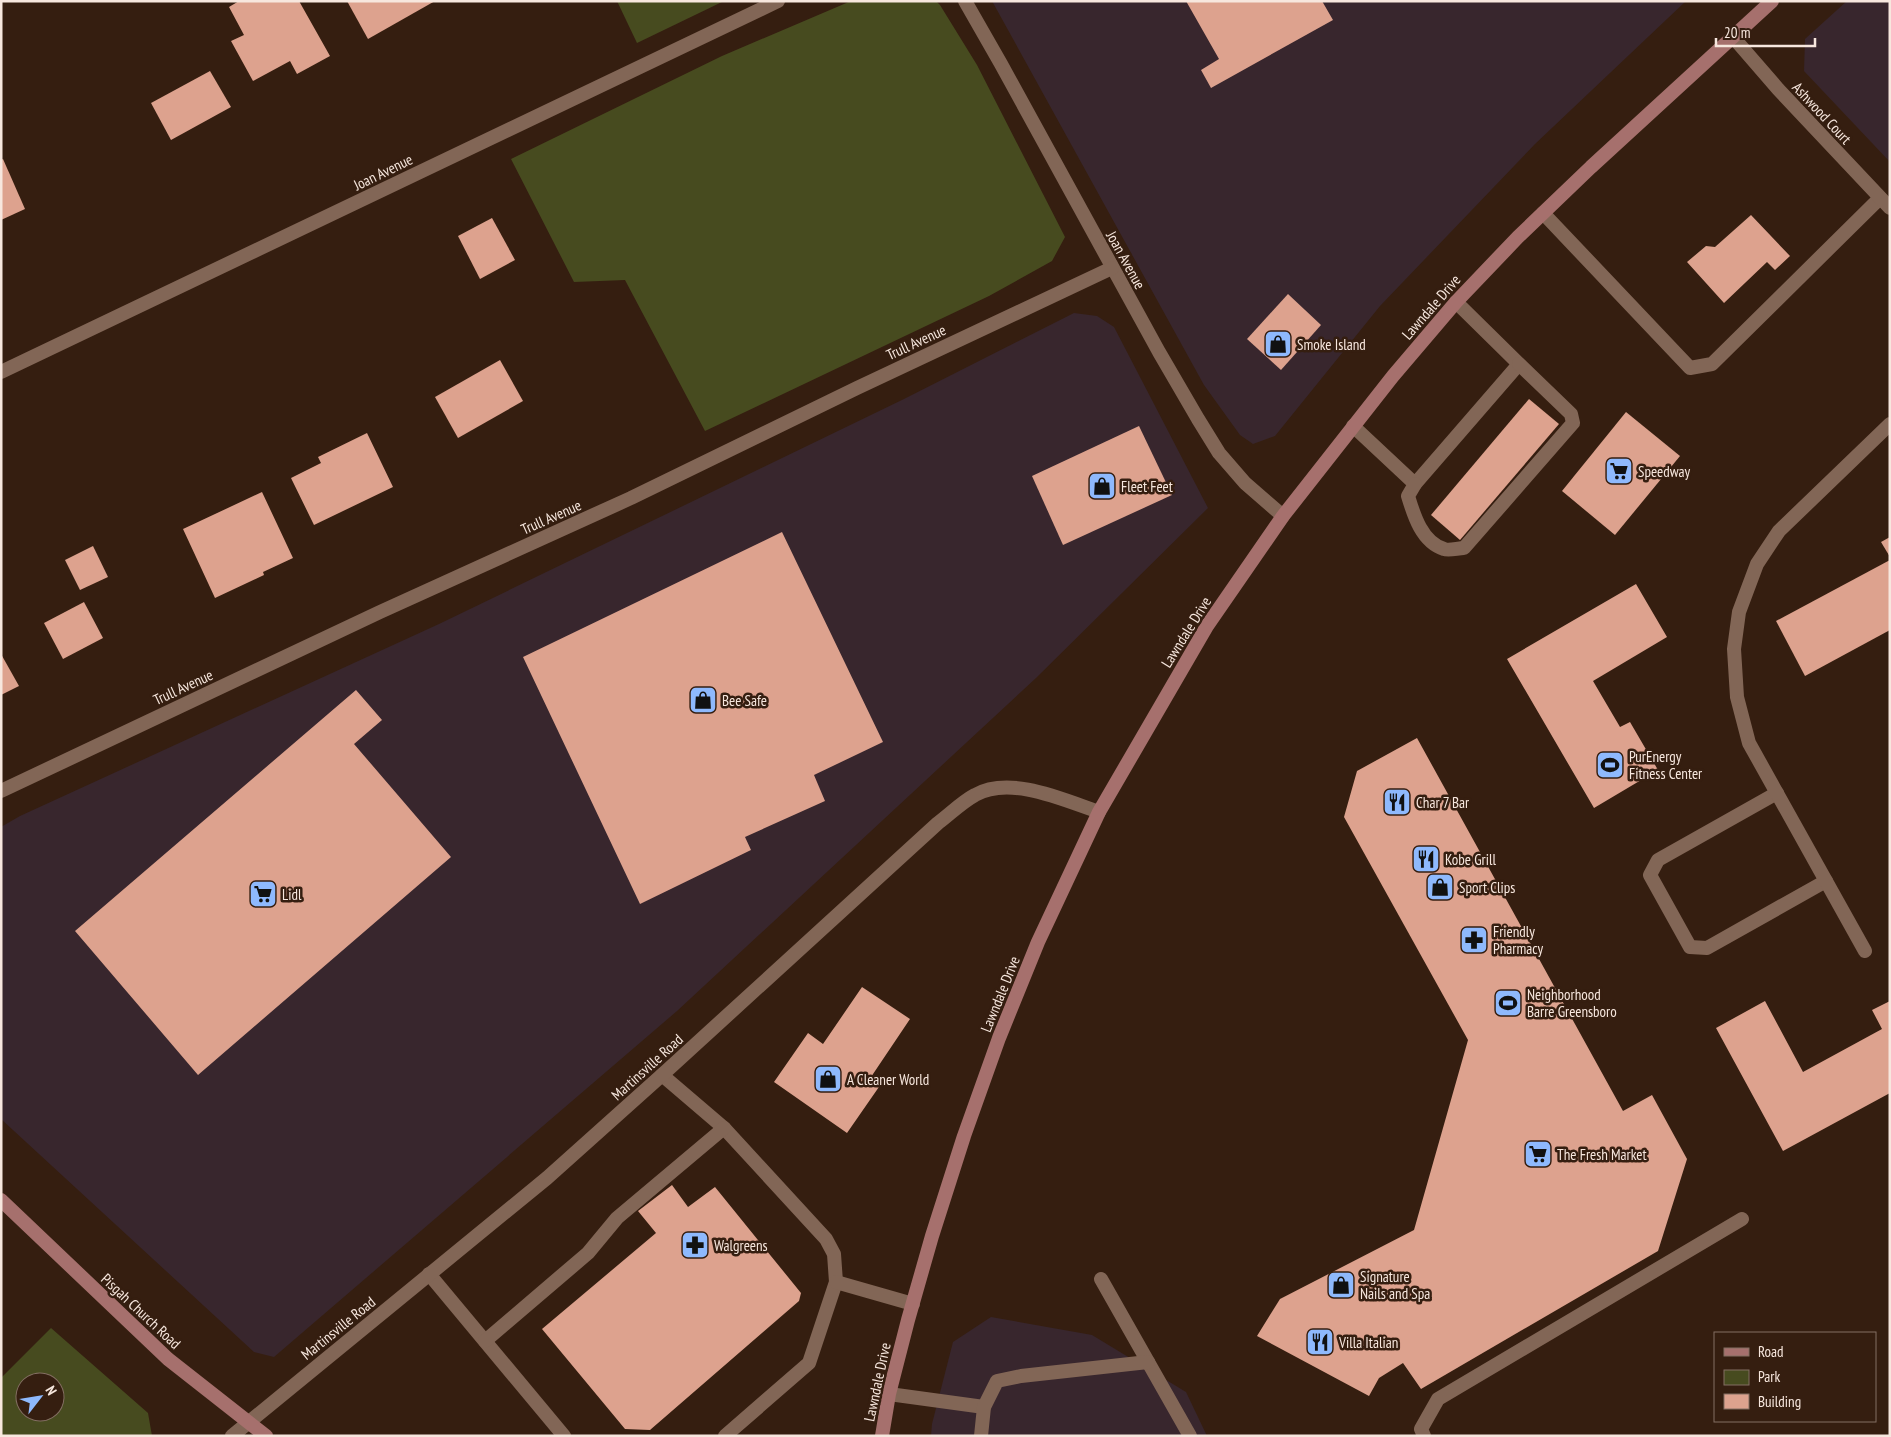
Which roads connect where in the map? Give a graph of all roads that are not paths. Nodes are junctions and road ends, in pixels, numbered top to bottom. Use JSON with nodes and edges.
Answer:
{"nodes":[{"id":1,"x":778,"y":1,"type":"edge"},
{"id":2,"x":965,"y":1,"type":"edge"},
{"id":3,"x":1772,"y":1,"type":"edge"},
{"id":4,"x":1733,"y":37,"type":"junction"},
{"id":5,"x":1885,"y":203,"type":"edge"},
{"id":6,"x":1542,"y":213,"type":"junction"},
{"id":7,"x":1112,"y":268,"type":"junction"},
{"id":8,"x":1456,"y":302,"type":"junction"},
{"id":9,"x":1519,"y":364,"type":"junction"},
{"id":10,"x":1,"y":372,"type":"edge"},
{"id":11,"x":1890,"y":424,"type":"edge"},
{"id":12,"x":1353,"y":426,"type":"junction"},
{"id":13,"x":1415,"y":484,"type":"junction"},
{"id":14,"x":1283,"y":516,"type":"junction"},
{"id":15,"x":1,"y":791,"type":"edge"},
{"id":16,"x":1777,"y":794,"type":"junction"},
{"id":17,"x":1099,"y":812,"type":"junction"},
{"id":18,"x":1826,"y":881,"type":"junction"},
{"id":19,"x":1865,"y":951,"type":"dead end"},
{"id":20,"x":662,"y":1075,"type":"junction"},
{"id":21,"x":724,"y":1128,"type":"junction"},
{"id":22,"x":1,"y":1200,"type":"edge"},
{"id":23,"x":1742,"y":1219,"type":"dead end"},
{"id":24,"x":429,"y":1274,"type":"junction"},
{"id":25,"x":1101,"y":1279,"type":"dead end"},
{"id":26,"x":836,"y":1282,"type":"junction"},
{"id":27,"x":913,"y":1304,"type":"junction"},
{"id":28,"x":485,"y":1341,"type":"junction"},
{"id":29,"x":1148,"y":1362,"type":"junction"},
{"id":30,"x":889,"y":1394,"type":"junction"},
{"id":31,"x":984,"y":1407,"type":"junction"},
{"id":32,"x":249,"y":1422,"type":"junction"},
{"id":33,"x":232,"y":1436,"type":"edge"},
{"id":34,"x":266,"y":1436,"type":"edge"},
{"id":35,"x":564,"y":1436,"type":"edge"},
{"id":36,"x":724,"y":1436,"type":"edge"},
{"id":37,"x":882,"y":1436,"type":"edge"},
{"id":38,"x":981,"y":1436,"type":"edge"},
{"id":39,"x":1190,"y":1436,"type":"edge"},
{"id":40,"x":1424,"y":1436,"type":"edge"}],
"edges":[{"from":1,"to":10,"type":"street","name":"Joan Avenue"},
{"from":2,"to":7,"type":"street","name":"Joan Avenue"},
{"from":3,"to":4,"type":"main road","name":"Lawndale Drive"},
{"from":4,"to":5,"type":"street","name":"Ashwood Court"},
{"from":4,"to":6,"type":"main road","name":"Lawndale Drive"},
{"from":5,"to":6,"type":"street"},
{"from":6,"to":8,"type":"main road","name":"Lawndale Drive"},
{"from":7,"to":14,"type":"street","name":"Joan Avenue"},
{"from":7,"to":15,"type":"street","name":"Trull Avenue"},
{"from":8,"to":9,"type":"street"},
{"from":8,"to":12,"type":"main road","name":"Lawndale Drive"},
{"from":9,"to":13,"type":"street"},
{"from":9,"to":13,"type":"street"},
{"from":11,"to":16,"type":"street"},
{"from":12,"to":13,"type":"street"},
{"from":12,"to":14,"type":"main road","name":"Lawndale Drive"},
{"from":14,"to":17,"type":"main road","name":"Lawndale Drive"},
{"from":16,"to":18,"type":"street"},
{"from":16,"to":18,"type":"street"},
{"from":17,"to":20,"type":"street","name":"Martinsville Road"},
{"from":17,"to":27,"type":"main road","name":"Lawndale Drive"},
{"from":18,"to":19,"type":"street"},
{"from":20,"to":21,"type":"street"},
{"from":20,"to":24,"type":"street","name":"Martinsville Road"},
{"from":21,"to":26,"type":"street"},
{"from":21,"to":28,"type":"street"},
{"from":22,"to":32,"type":"main road","name":"Pisgah Church Road"},
{"from":23,"to":40,"type":"street"},
{"from":24,"to":28,"type":"street"},
{"from":24,"to":32,"type":"street","name":"Martinsville Road"},
{"from":25,"to":29,"type":"street"},
{"from":26,"to":27,"type":"street"},
{"from":26,"to":36,"type":"street"},
{"from":27,"to":30,"type":"main road","name":"Lawndale Drive"},
{"from":28,"to":35,"type":"street"},
{"from":29,"to":31,"type":"street"},
{"from":29,"to":39,"type":"street"},
{"from":30,"to":31,"type":"street"},
{"from":30,"to":37,"type":"main road","name":"Lawndale Drive"},
{"from":31,"to":38,"type":"street"},
{"from":32,"to":33,"type":"street","name":"Martinsville Road"},
{"from":32,"to":34,"type":"main road","name":"Pisgah Church Road"}]}
